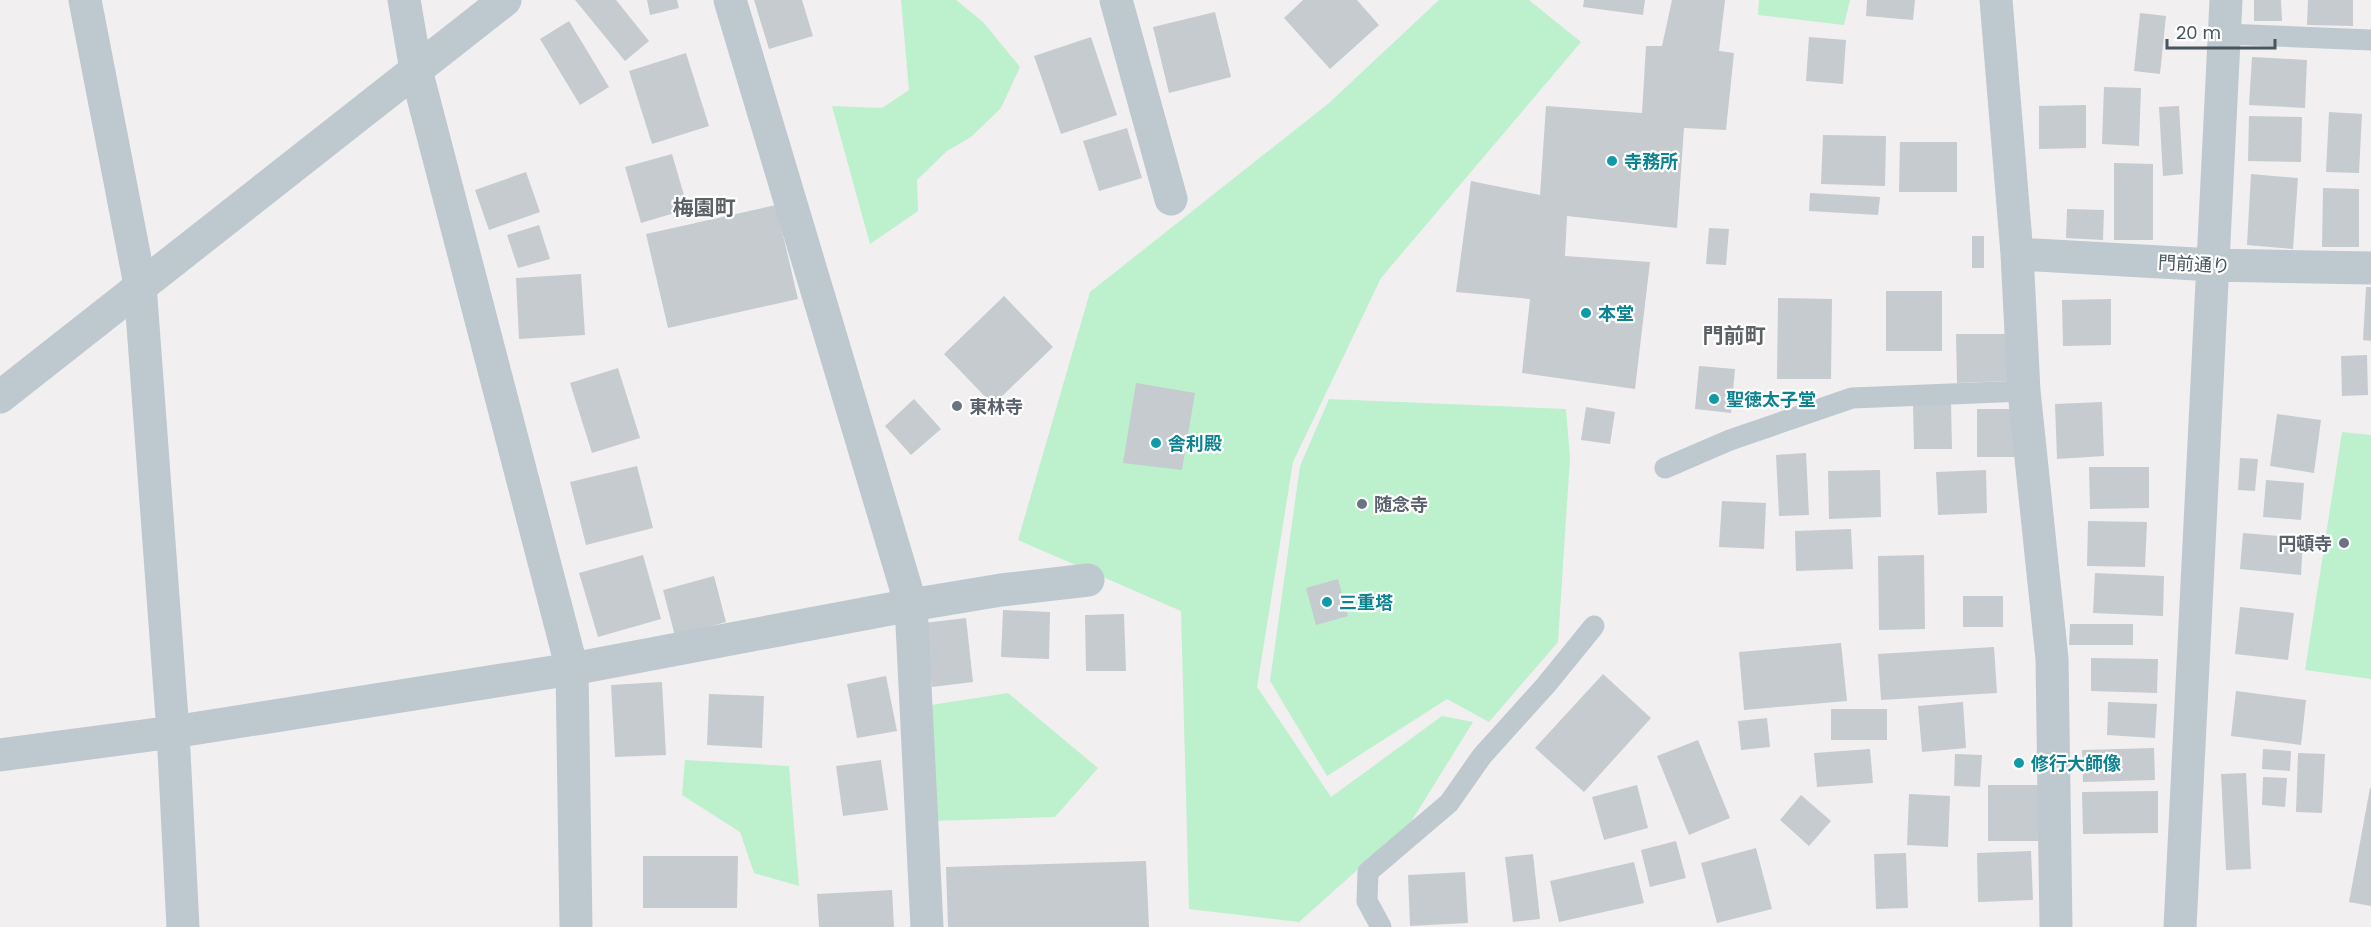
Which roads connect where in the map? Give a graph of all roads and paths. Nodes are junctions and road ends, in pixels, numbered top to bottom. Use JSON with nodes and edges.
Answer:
{"nodes":[{"id":1,"x":85,"y":0,"type":"edge"},
{"id":2,"x":404,"y":0,"type":"edge"},
{"id":3,"x":505,"y":0,"type":"edge"},
{"id":4,"x":730,"y":0,"type":"edge"},
{"id":5,"x":1116,"y":0,"type":"edge"},
{"id":6,"x":1996,"y":0,"type":"edge"},
{"id":7,"x":2226,"y":0,"type":"edge"},
{"id":8,"x":2225,"y":34,"type":"junction"},
{"id":9,"x":2371,"y":40,"type":"edge"},
{"id":10,"x":416,"y":70,"type":"junction"},
{"id":11,"x":1171,"y":199,"type":"dead end"},
{"id":12,"x":2017,"y":254,"type":"junction"},
{"id":13,"x":2213,"y":265,"type":"junction"},
{"id":14,"x":2371,"y":268,"type":"edge"},
{"id":15,"x":140,"y":285,"type":"junction"},
{"id":16,"x":2024,"y":391,"type":"junction"},
{"id":17,"x":0,"y":397,"type":"edge"},
{"id":18,"x":1665,"y":468,"type":"dead end"},
{"id":19,"x":1088,"y":580,"type":"dead end"},
{"id":20,"x":911,"y":605,"type":"junction"},
{"id":21,"x":1594,"y":626,"type":"dead end"},
{"id":22,"x":572,"y":669,"type":"junction"},
{"id":23,"x":172,"y":732,"type":"junction"},
{"id":24,"x":0,"y":755,"type":"edge"},
{"id":25,"x":183,"y":927,"type":"edge"},
{"id":26,"x":576,"y":927,"type":"edge"},
{"id":27,"x":927,"y":927,"type":"edge"},
{"id":28,"x":1381,"y":927,"type":"edge"},
{"id":29,"x":2056,"y":927,"type":"edge"},
{"id":30,"x":2180,"y":927,"type":"edge"}],
"edges":[{"from":1,"to":15,"type":"street"},
{"from":2,"to":10,"type":"street"},
{"from":3,"to":10,"type":"street"},
{"from":4,"to":20,"type":"street"},
{"from":5,"to":11,"type":"street"},
{"from":6,"to":12,"type":"street"},
{"from":7,"to":8,"type":"street"},
{"from":8,"to":9,"type":"lane"},
{"from":8,"to":13,"type":"street"},
{"from":10,"to":15,"type":"street"},
{"from":10,"to":22,"type":"street"},
{"from":12,"to":13,"type":"street","name":"門前通り"},
{"from":12,"to":16,"type":"street"},
{"from":13,"to":14,"type":"street","name":"門前通り"},
{"from":13,"to":30,"type":"street"},
{"from":15,"to":17,"type":"street"},
{"from":15,"to":23,"type":"street"},
{"from":16,"to":18,"type":"lane"},
{"from":16,"to":29,"type":"street"},
{"from":19,"to":20,"type":"street"},
{"from":20,"to":22,"type":"street"},
{"from":20,"to":27,"type":"street"},
{"from":21,"to":28,"type":"lane"},
{"from":22,"to":23,"type":"street"},
{"from":22,"to":26,"type":"street"},
{"from":23,"to":24,"type":"street"},
{"from":23,"to":25,"type":"street"}]}
